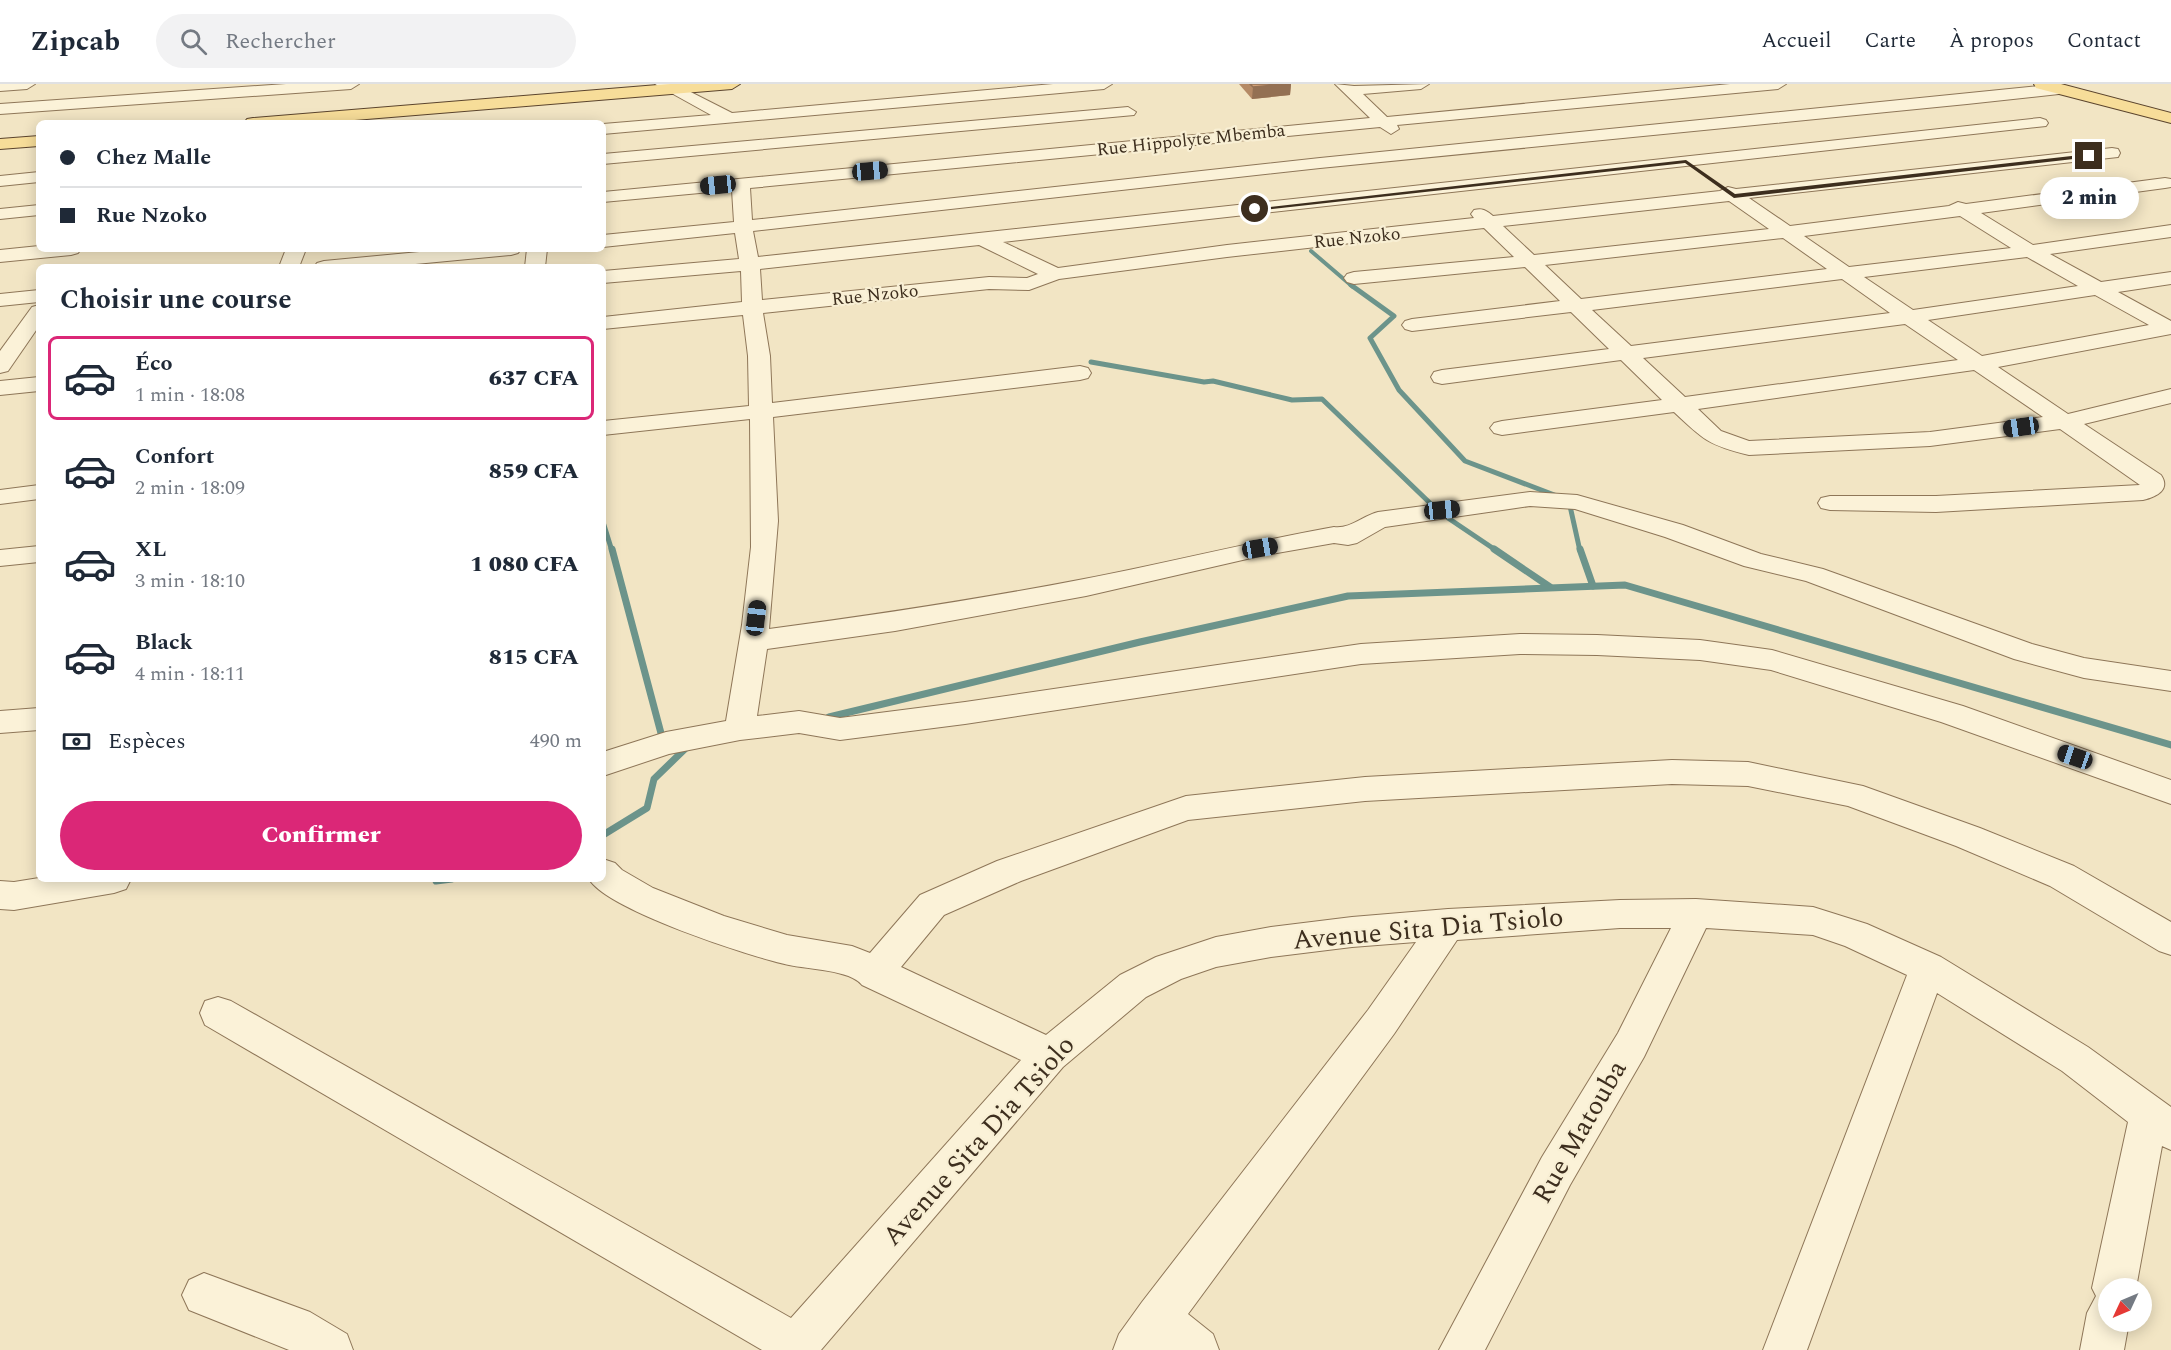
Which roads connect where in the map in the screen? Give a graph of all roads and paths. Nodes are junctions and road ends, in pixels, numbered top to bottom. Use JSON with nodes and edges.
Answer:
{"nodes":[{"id":1,"x":27,"y":84,"type":"edge"},
{"id":2,"x":351,"y":84,"type":"edge"},
{"id":3,"x":732,"y":84,"type":"edge"},
{"id":4,"x":1104,"y":84,"type":"edge"},
{"id":5,"x":1110,"y":84,"type":"edge"},
{"id":6,"x":1421,"y":84,"type":"edge"},
{"id":7,"x":1576,"y":84,"type":"edge"},
{"id":8,"x":1778,"y":84,"type":"edge"},
{"id":9,"x":2042,"y":84,"type":"edge"},
{"id":10,"x":1754,"y":85,"type":"edge"},
{"id":11,"x":0,"y":86,"type":"edge"},
{"id":12,"x":668,"y":86,"type":"edge"},
{"id":13,"x":1347,"y":87,"type":"edge"},
{"id":14,"x":2059,"y":89,"type":"junction"},
{"id":15,"x":1602,"y":102,"type":"junction"},
{"id":16,"x":0,"y":109,"type":"edge"},
{"id":17,"x":1128,"y":112,"type":"junction"},
{"id":18,"x":1804,"y":115,"type":"junction"},
{"id":19,"x":729,"y":118,"type":"junction"},
{"id":20,"x":2171,"y":118,"type":"edge"},
{"id":21,"x":287,"y":120,"type":"edge"},
{"id":22,"x":1382,"y":120,"type":"junction"},
{"id":23,"x":2040,"y":123,"type":"dead end"},
{"id":24,"x":606,"y":129,"type":"edge"},
{"id":25,"x":1643,"y":131,"type":"junction"},
{"id":26,"x":36,"y":141,"type":"edge"},
{"id":27,"x":781,"y":143,"type":"junction"},
{"id":28,"x":1151,"y":143,"type":"junction"},
{"id":29,"x":0,"y":144,"type":"edge"},
{"id":30,"x":1853,"y":144,"type":"junction"},
{"id":31,"x":2112,"y":153,"type":"dead end"},
{"id":32,"x":1417,"y":154,"type":"junction"},
{"id":33,"x":606,"y":159,"type":"edge"},
{"id":34,"x":1686,"y":162,"type":"junction"},
{"id":35,"x":846,"y":173,"type":"junction"},
{"id":36,"x":1905,"y":176,"type":"junction"},
{"id":37,"x":36,"y":177,"type":"edge"},
{"id":38,"x":1178,"y":179,"type":"junction"},
{"id":39,"x":0,"y":181,"type":"edge"},
{"id":40,"x":741,"y":183,"type":"junction"},
{"id":41,"x":2165,"y":183,"type":"dead end"},
{"id":42,"x":1454,"y":188,"type":"junction"},
{"id":43,"x":1734,"y":196,"type":"junction"},
{"id":44,"x":606,"y":197,"type":"edge"},
{"id":45,"x":915,"y":207,"type":"junction"},
{"id":46,"x":36,"y":210,"type":"edge"},
{"id":47,"x":1964,"y":211,"type":"junction"},
{"id":48,"x":0,"y":214,"type":"edge"},
{"id":49,"x":1206,"y":215,"type":"junction"},
{"id":50,"x":1489,"y":222,"type":"junction"},
{"id":51,"x":743,"y":228,"type":"junction"},
{"id":52,"x":2171,"y":231,"type":"edge"},
{"id":53,"x":1789,"y":233,"type":"junction"},
{"id":54,"x":982,"y":238,"type":"junction"},
{"id":55,"x":606,"y":241,"type":"edge"},
{"id":56,"x":1227,"y":251,"type":"junction"},
{"id":57,"x":2030,"y":251,"type":"junction"},
{"id":58,"x":41,"y":252,"type":"edge"},
{"id":59,"x":481,"y":252,"type":"edge"},
{"id":60,"x":0,"y":256,"type":"edge"},
{"id":61,"x":1532,"y":262,"type":"junction"},
{"id":62,"x":355,"y":264,"type":"edge"},
{"id":63,"x":750,"y":264,"type":"junction"},
{"id":64,"x":1845,"y":273,"type":"junction"},
{"id":65,"x":1055,"y":274,"type":"junction"},
{"id":66,"x":606,"y":277,"type":"edge"},
{"id":67,"x":1354,"y":278,"type":"dead end"},
{"id":68,"x":2171,"y":278,"type":"edge"},
{"id":69,"x":2096,"y":289,"type":"junction"},
{"id":70,"x":36,"y":296,"type":"edge"},
{"id":71,"x":0,"y":300,"type":"edge"},
{"id":72,"x":1576,"y":305,"type":"junction"},
{"id":73,"x":752,"y":307,"type":"junction"},
{"id":74,"x":1909,"y":317,"type":"junction"},
{"id":75,"x":36,"y":319,"type":"edge"},
{"id":76,"x":606,"y":323,"type":"edge"},
{"id":77,"x":1412,"y":325,"type":"dead end"},
{"id":78,"x":2170,"y":328,"type":"edge"},
{"id":79,"x":30,"y":336,"type":"edge"},
{"id":80,"x":0,"y":340,"type":"edge"},
{"id":81,"x":1626,"y":353,"type":"junction"},
{"id":82,"x":1980,"y":364,"type":"junction"},
{"id":83,"x":0,"y":366,"type":"edge"},
{"id":84,"x":1080,"y":374,"type":"dead end"},
{"id":85,"x":1442,"y":377,"type":"dead end"},
{"id":86,"x":36,"y":384,"type":"edge"},
{"id":87,"x":0,"y":388,"type":"edge"},
{"id":88,"x":2171,"y":396,"type":"edge"},
{"id":89,"x":1680,"y":405,"type":"junction"},
{"id":90,"x":762,"y":410,"type":"junction"},
{"id":91,"x":2067,"y":421,"type":"junction"},
{"id":92,"x":606,"y":428,"type":"edge"},
{"id":93,"x":1502,"y":428,"type":"dead end"},
{"id":94,"x":36,"y":492,"type":"edge"},
{"id":95,"x":0,"y":497,"type":"edge"},
{"id":96,"x":1830,"y":503,"type":"dead end"},
{"id":97,"x":36,"y":554,"type":"edge"},
{"id":98,"x":0,"y":558,"type":"edge"},
{"id":99,"x":754,"y":641,"type":"junction"},
{"id":100,"x":2171,"y":681,"type":"edge"},
{"id":101,"x":36,"y":719,"type":"edge"},
{"id":102,"x":0,"y":722,"type":"edge"},
{"id":103,"x":740,"y":729,"type":"junction"},
{"id":104,"x":606,"y":763,"type":"edge"},
{"id":105,"x":2171,"y":792,"type":"edge"},
{"id":106,"x":606,"y":876,"type":"edge"},
{"id":107,"x":96,"y":882,"type":"edge"},
{"id":108,"x":0,"y":895,"type":"edge"},
{"id":109,"x":1696,"y":913,"type":"junction"},
{"id":110,"x":1448,"y":924,"type":"junction"},
{"id":111,"x":2171,"y":940,"type":"edge"},
{"id":112,"x":1928,"y":968,"type":"junction"},
{"id":113,"x":875,"y":974,"type":"junction"},
{"id":114,"x":218,"y":1013,"type":"dead end"},
{"id":115,"x":1050,"y":1055,"type":"junction"},
{"id":116,"x":2160,"y":1122,"type":"edge"},
{"id":117,"x":2117,"y":1278,"type":"edge"},
{"id":118,"x":204,"y":1295,"type":"dead end"},
{"id":119,"x":2105,"y":1332,"type":"edge"},
{"id":120,"x":1147,"y":1334,"type":"edge"},
{"id":121,"x":794,"y":1348,"type":"edge"},
{"id":122,"x":1789,"y":1348,"type":"edge"},
{"id":123,"x":331,"y":1350,"type":"edge"},
{"id":124,"x":1197,"y":1350,"type":"edge"},
{"id":125,"x":1461,"y":1350,"type":"edge"},
{"id":126,"x":2102,"y":1350,"type":"edge"}],
"edges":[{"from":1,"to":11,"type":"street"},
{"from":2,"to":16,"type":"street"},
{"from":3,"to":12,"type":"main road"},
{"from":4,"to":19,"type":"street"},
{"from":5,"to":17,"type":"street"},
{"from":6,"to":13,"type":"street"},
{"from":7,"to":15,"type":"street"},
{"from":8,"to":10,"type":"street","name":"Rue Hippolyte Mbemba"},
{"from":9,"to":14,"type":"main road"},
{"from":10,"to":15,"type":"street","name":"Rue Hippolyte Mbemba"},
{"from":10,"to":18,"type":"street"},
{"from":12,"to":19,"type":"street"},
{"from":12,"to":21,"type":"main road"},
{"from":13,"to":22,"type":"street"},
{"from":14,"to":18,"type":"street"},
{"from":14,"to":20,"type":"main road"},
{"from":15,"to":22,"type":"street","name":"Rue Hippolyte Mbemba"},
{"from":15,"to":25,"type":"street"},
{"from":17,"to":27,"type":"street"},
{"from":17,"to":28,"type":"street"},
{"from":18,"to":25,"type":"street"},
{"from":18,"to":30,"type":"street"},
{"from":19,"to":24,"type":"street"},
{"from":19,"to":27,"type":"street"},
{"from":22,"to":28,"type":"street","name":"Rue Hippolyte Mbemba"},
{"from":22,"to":32,"type":"street"},
{"from":23,"to":30,"type":"street"},
{"from":25,"to":32,"type":"street"},
{"from":25,"to":34,"type":"street"},
{"from":26,"to":29,"type":"main road"},
{"from":27,"to":33,"type":"street"},
{"from":27,"to":35,"type":"street"},
{"from":28,"to":35,"type":"street","name":"Rue Hippolyte Mbemba"},
{"from":28,"to":38,"type":"street"},
{"from":30,"to":34,"type":"street"},
{"from":30,"to":36,"type":"street"},
{"from":31,"to":36,"type":"street","name":"Rue Nzoko"},
{"from":32,"to":38,"type":"street"},
{"from":32,"to":42,"type":"street"},
{"from":34,"to":42,"type":"street"},
{"from":34,"to":43,"type":"street"},
{"from":35,"to":40,"type":"street","name":"Rue Hippolyte Mbemba"},
{"from":35,"to":45,"type":"street"},
{"from":36,"to":43,"type":"street","name":"Rue Nzoko"},
{"from":36,"to":47,"type":"street"},
{"from":37,"to":39,"type":"street"},
{"from":38,"to":45,"type":"street"},
{"from":38,"to":49,"type":"street"},
{"from":40,"to":44,"type":"street","name":"Rue Hippolyte Mbemba"},
{"from":40,"to":51,"type":"street"},
{"from":41,"to":47,"type":"street"},
{"from":42,"to":49,"type":"street"},
{"from":42,"to":50,"type":"street"},
{"from":43,"to":50,"type":"street","name":"Rue Nzoko"},
{"from":43,"to":53,"type":"street"},
{"from":45,"to":51,"type":"street"},
{"from":45,"to":54,"type":"street"},
{"from":46,"to":48,"type":"street"},
{"from":47,"to":53,"type":"street"},
{"from":47,"to":57,"type":"street"},
{"from":49,"to":54,"type":"street"},
{"from":49,"to":56,"type":"street"},
{"from":50,"to":56,"type":"street","name":"Rue Nzoko"},
{"from":50,"to":61,"type":"street"},
{"from":51,"to":55,"type":"street"},
{"from":51,"to":63,"type":"street"},
{"from":52,"to":57,"type":"street"},
{"from":53,"to":61,"type":"street"},
{"from":53,"to":64,"type":"street"},
{"from":54,"to":63,"type":"street"},
{"from":54,"to":65,"type":"street"},
{"from":56,"to":65,"type":"street","name":"Rue Nzoko"},
{"from":57,"to":64,"type":"street"},
{"from":57,"to":69,"type":"street"},
{"from":58,"to":60,"type":"street"},
{"from":59,"to":62,"type":"street"},
{"from":61,"to":67,"type":"street"},
{"from":61,"to":72,"type":"street"},
{"from":63,"to":66,"type":"street"},
{"from":63,"to":73,"type":"street"},
{"from":64,"to":72,"type":"street"},
{"from":64,"to":74,"type":"street"},
{"from":65,"to":73,"type":"street","name":"Rue Nzoko"},
{"from":68,"to":69,"type":"street"},
{"from":69,"to":74,"type":"street"},
{"from":69,"to":78,"type":"street"},
{"from":70,"to":71,"type":"street"},
{"from":72,"to":77,"type":"street"},
{"from":72,"to":81,"type":"street"},
{"from":73,"to":76,"type":"street","name":"Rue Nzoko"},
{"from":73,"to":90,"type":"street"},
{"from":74,"to":81,"type":"street"},
{"from":74,"to":82,"type":"street"},
{"from":75,"to":79,"type":"street"},
{"from":78,"to":82,"type":"street"},
{"from":79,"to":80,"type":"street"},
{"from":79,"to":83,"type":"street"},
{"from":81,"to":85,"type":"street"},
{"from":81,"to":89,"type":"street"},
{"from":82,"to":89,"type":"street"},
{"from":82,"to":91,"type":"street"},
{"from":84,"to":90,"type":"street"},
{"from":86,"to":87,"type":"street"},
{"from":88,"to":91,"type":"street"},
{"from":89,"to":91,"type":"street"},
{"from":89,"to":93,"type":"street"},
{"from":90,"to":92,"type":"street"},
{"from":90,"to":99,"type":"street"},
{"from":91,"to":96,"type":"street"},
{"from":94,"to":95,"type":"street"},
{"from":97,"to":98,"type":"street"},
{"from":99,"to":100,"type":"street"},
{"from":99,"to":103,"type":"street"},
{"from":101,"to":102,"type":"street"},
{"from":103,"to":104,"type":"street"},
{"from":103,"to":105,"type":"street"},
{"from":106,"to":113,"type":"street"},
{"from":107,"to":108,"type":"street"},
{"from":109,"to":110,"type":"street","name":"Avenue Sita Dia Tsiolo"},
{"from":109,"to":112,"type":"street","name":"Avenue Sita Dia Tsiolo"},
{"from":109,"to":125,"type":"street","name":"Rue Matouba"},
{"from":110,"to":115,"type":"street","name":"Avenue Sita Dia Tsiolo"},
{"from":110,"to":120,"type":"street"},
{"from":111,"to":113,"type":"street"},
{"from":112,"to":116,"type":"street","name":"Avenue Sita Dia Tsiolo"},
{"from":112,"to":122,"type":"street"},
{"from":113,"to":115,"type":"street"},
{"from":114,"to":121,"type":"street"},
{"from":115,"to":121,"type":"street","name":"Avenue Sita Dia Tsiolo"},
{"from":116,"to":117,"type":"street"},
{"from":118,"to":123,"type":"street"},
{"from":119,"to":126,"type":"street"},
{"from":120,"to":124,"type":"street"}]}
